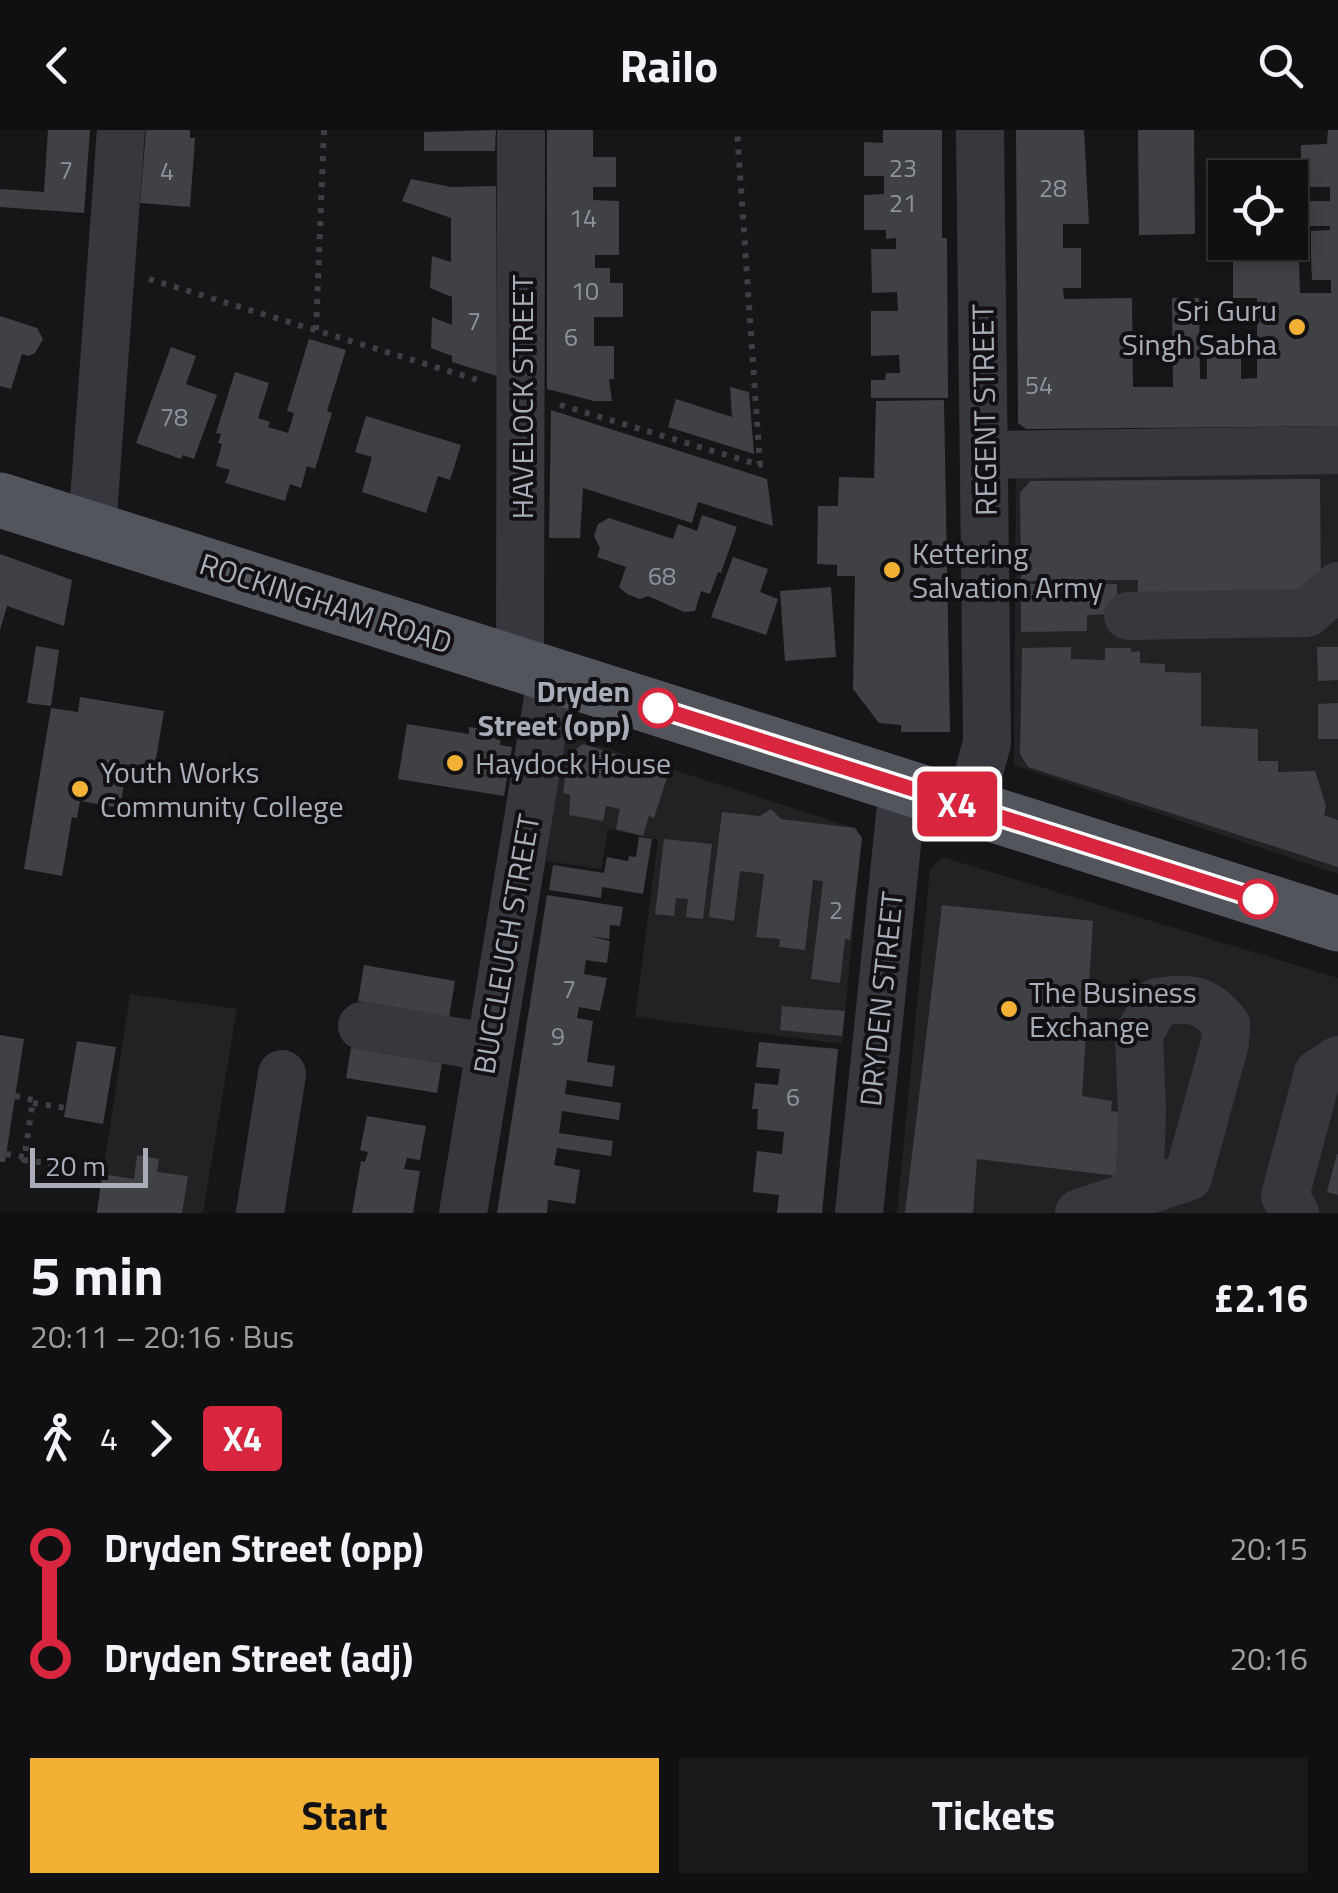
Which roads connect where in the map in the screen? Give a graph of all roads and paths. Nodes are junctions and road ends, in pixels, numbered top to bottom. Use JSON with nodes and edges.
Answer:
{"nodes":[{"id":1,"x":121,"y":130,"type":"edge"},
{"id":2,"x":324,"y":130,"type":"edge"},
{"id":3,"x":521,"y":130,"type":"edge"},
{"id":4,"x":737,"y":130,"type":"edge"},
{"id":5,"x":980,"y":130,"type":"edge"},
{"id":6,"x":110,"y":268,"type":"junction"},
{"id":7,"x":316,"y":330,"type":"junction"},
{"id":8,"x":523,"y":394,"type":"junction"},
{"id":9,"x":1338,"y":450,"type":"edge"},
{"id":10,"x":984,"y":455,"type":"junction"},
{"id":11,"x":0,"y":500,"type":"edge"},
{"id":12,"x":92,"y":528,"type":"junction"},
{"id":13,"x":1338,"y":586,"type":"edge"},
{"id":14,"x":1128,"y":616,"type":"dead end"},
{"id":15,"x":536,"y":670,"type":"junction"},
{"id":16,"x":903,"y":786,"type":"junction"},
{"id":17,"x":969,"y":808,"type":"junction"},
{"id":18,"x":1338,"y":924,"type":"edge"},
{"id":19,"x":362,"y":1026,"type":"dead end"},
{"id":20,"x":488,"y":1047,"type":"junction"},
{"id":21,"x":1338,"y":1060,"type":"edge"},
{"id":22,"x":282,"y":1074,"type":"dead end"},
{"id":23,"x":15,"y":1096,"type":"dead end"},
{"id":24,"x":33,"y":1103,"type":"junction"},
{"id":25,"x":66,"y":1108,"type":"dead end"},
{"id":26,"x":6,"y":1154,"type":"dead end"},
{"id":27,"x":24,"y":1156,"type":"junction"},
{"id":28,"x":51,"y":1175,"type":"dead end"},
{"id":29,"x":1139,"y":1194,"type":"dead end"},
{"id":30,"x":260,"y":1213,"type":"edge"},
{"id":31,"x":462,"y":1213,"type":"edge"},
{"id":32,"x":859,"y":1213,"type":"edge"},
{"id":33,"x":1079,"y":1213,"type":"edge"},
{"id":34,"x":1295,"y":1213,"type":"edge"}],
"edges":[{"from":1,"to":6,"type":"street"},
{"from":2,"to":7,"type":"path"},
{"from":3,"to":8,"type":"street","name":"HAVELOCK STREET"},
{"from":4,"to":8,"type":"path"},
{"from":5,"to":10,"type":"street","name":"REGENT STREET"},
{"from":6,"to":7,"type":"path"},
{"from":6,"to":12,"type":"street"},
{"from":7,"to":8,"type":"path"},
{"from":8,"to":15,"type":"street","name":"HAVELOCK STREET"},
{"from":9,"to":10,"type":"street"},
{"from":10,"to":17,"type":"street","name":"REGENT STREET"},
{"from":11,"to":12,"type":"main road","name":"ROCKINGHAM ROAD"},
{"from":12,"to":15,"type":"main road","name":"ROCKINGHAM ROAD"},
{"from":13,"to":14,"type":"street"},
{"from":15,"to":16,"type":"main road","name":"ROCKINGHAM ROAD"},
{"from":15,"to":20,"type":"street","name":"BUCCLEUCH STREET"},
{"from":16,"to":17,"type":"main road","name":"ROCKINGHAM ROAD"},
{"from":16,"to":32,"type":"street","name":"DRYDEN STREET"},
{"from":17,"to":18,"type":"main road","name":"ROCKINGHAM ROAD"},
{"from":19,"to":20,"type":"street"},
{"from":20,"to":31,"type":"street","name":"BUCCLEUCH STREET"},
{"from":21,"to":34,"type":"street"},
{"from":22,"to":30,"type":"street"},
{"from":23,"to":24,"type":"path"},
{"from":24,"to":25,"type":"path"},
{"from":24,"to":27,"type":"path"},
{"from":26,"to":27,"type":"path"},
{"from":27,"to":28,"type":"path"},
{"from":29,"to":33,"type":"street"}]}
